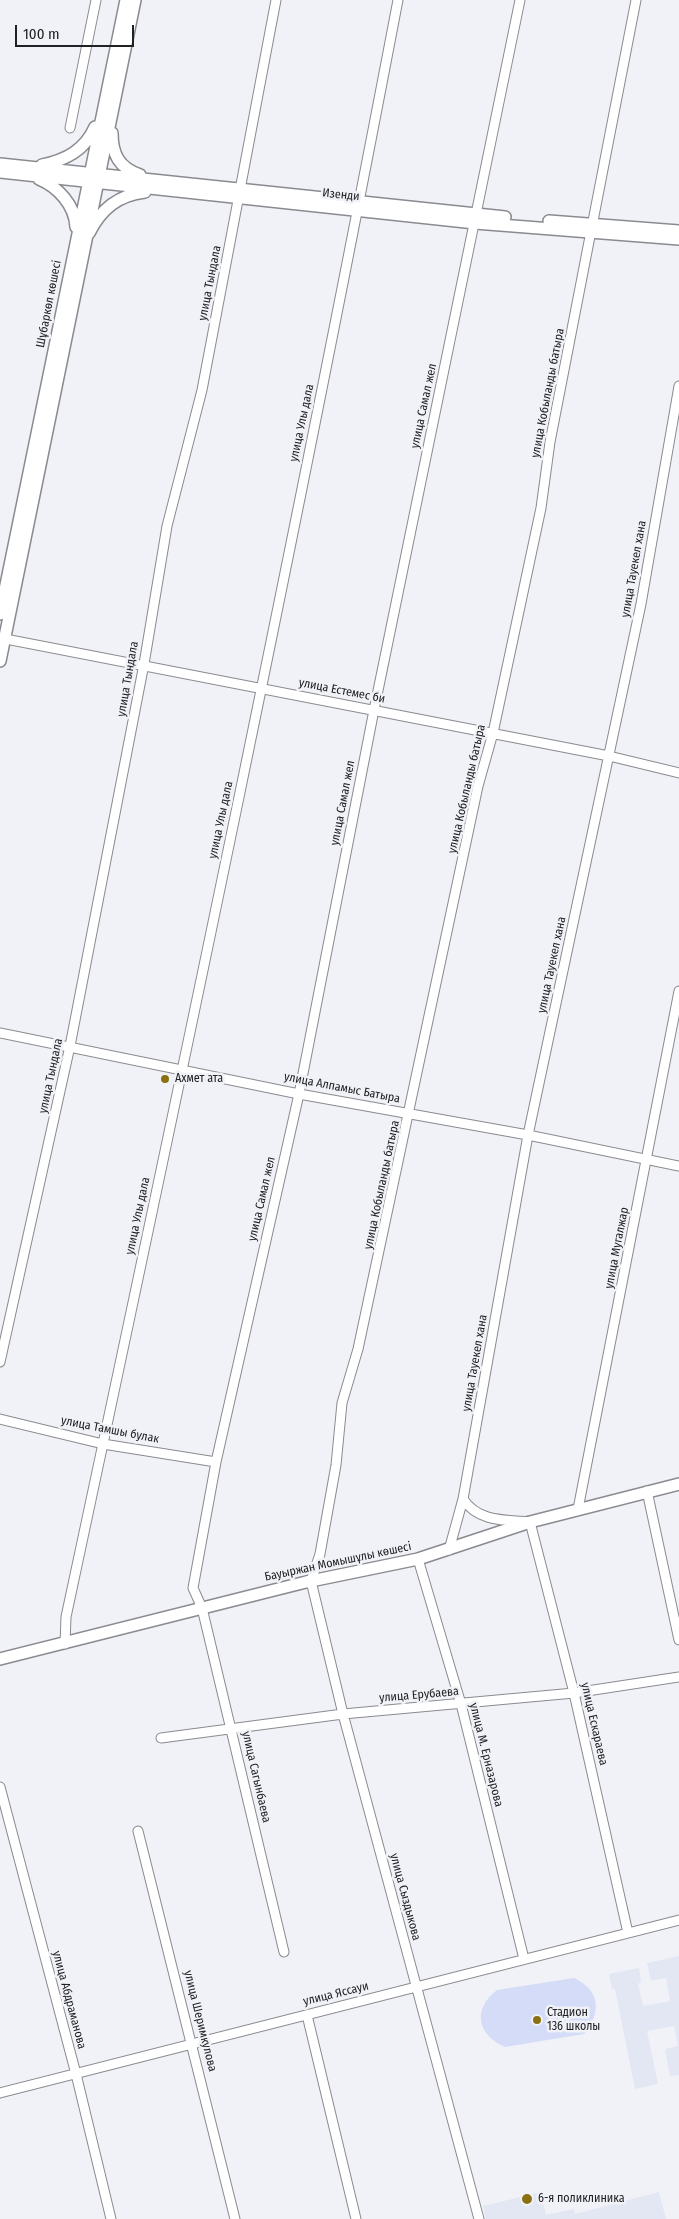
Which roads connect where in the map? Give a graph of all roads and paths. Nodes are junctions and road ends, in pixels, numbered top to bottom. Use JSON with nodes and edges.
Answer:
{"nodes":[{"id":1,"x":96,"y":0,"type":"edge"},
{"id":2,"x":126,"y":0,"type":"edge"},
{"id":3,"x":135,"y":0,"type":"edge"},
{"id":4,"x":276,"y":0,"type":"edge"},
{"id":5,"x":398,"y":0,"type":"edge"},
{"id":6,"x":520,"y":0,"type":"edge"},
{"id":7,"x":636,"y":0,"type":"edge"},
{"id":8,"x":106,"y":115,"type":"junction"},
{"id":9,"x":70,"y":128,"type":"dead end"},
{"id":10,"x":0,"y":164,"type":"edge"},
{"id":11,"x":30,"y":171,"type":"junction"},
{"id":12,"x":0,"y":172,"type":"edge"},
{"id":13,"x":94,"y":178,"type":"junction"},
{"id":14,"x":162,"y":186,"type":"junction"},
{"id":15,"x":239,"y":194,"type":"junction"},
{"id":16,"x":359,"y":207,"type":"junction"},
{"id":17,"x":476,"y":219,"type":"junction"},
{"id":18,"x":593,"y":229,"type":"junction"},
{"id":19,"x":679,"y":231,"type":"edge"},
{"id":20,"x":679,"y":239,"type":"edge"},
{"id":21,"x":80,"y":241,"type":"junction"},
{"id":22,"x":679,"y":386,"type":"edge"},
{"id":23,"x":0,"y":614,"type":"edge"},
{"id":24,"x":2,"y":638,"type":"edge"},
{"id":25,"x":0,"y":661,"type":"edge"},
{"id":26,"x":144,"y":664,"type":"junction"},
{"id":27,"x":261,"y":687,"type":"junction"},
{"id":28,"x":374,"y":710,"type":"junction"},
{"id":29,"x":493,"y":733,"type":"junction"},
{"id":30,"x":609,"y":756,"type":"junction"},
{"id":31,"x":679,"y":773,"type":"edge"},
{"id":32,"x":679,"y":991,"type":"edge"},
{"id":33,"x":0,"y":1034,"type":"edge"},
{"id":34,"x":70,"y":1046,"type":"junction"},
{"id":35,"x":182,"y":1069,"type":"junction"},
{"id":36,"x":299,"y":1094,"type":"junction"},
{"id":37,"x":410,"y":1114,"type":"junction"},
{"id":38,"x":528,"y":1134,"type":"junction"},
{"id":39,"x":647,"y":1158,"type":"junction"},
{"id":40,"x":679,"y":1166,"type":"edge"},
{"id":41,"x":0,"y":1362,"type":"edge"},
{"id":42,"x":0,"y":1419,"type":"edge"},
{"id":43,"x":103,"y":1444,"type":"junction"},
{"id":44,"x":216,"y":1462,"type":"junction"},
{"id":45,"x":679,"y":1484,"type":"edge"},
{"id":46,"x":647,"y":1491,"type":"junction"},
{"id":47,"x":463,"y":1500,"type":"junction"},
{"id":48,"x":578,"y":1509,"type":"junction"},
{"id":49,"x":530,"y":1522,"type":"junction"},
{"id":50,"x":448,"y":1550,"type":"junction"},
{"id":51,"x":418,"y":1559,"type":"junction"},
{"id":52,"x":311,"y":1581,"type":"junction"},
{"id":53,"x":202,"y":1608,"type":"junction"},
{"id":54,"x":679,"y":1640,"type":"edge"},
{"id":55,"x":65,"y":1644,"type":"junction"},
{"id":56,"x":0,"y":1659,"type":"edge"},
{"id":57,"x":679,"y":1677,"type":"edge"},
{"id":58,"x":574,"y":1693,"type":"junction"},
{"id":59,"x":461,"y":1704,"type":"junction"},
{"id":60,"x":343,"y":1714,"type":"junction"},
{"id":61,"x":232,"y":1729,"type":"junction"},
{"id":62,"x":161,"y":1738,"type":"dead end"},
{"id":63,"x":0,"y":1787,"type":"edge"},
{"id":64,"x":138,"y":1831,"type":"dead end"},
{"id":65,"x":679,"y":1920,"type":"edge"},
{"id":66,"x":628,"y":1933,"type":"junction"},
{"id":67,"x":284,"y":1952,"type":"dead end"},
{"id":68,"x":524,"y":1959,"type":"junction"},
{"id":69,"x":416,"y":1987,"type":"junction"},
{"id":70,"x":307,"y":2015,"type":"junction"},
{"id":71,"x":193,"y":2044,"type":"junction"},
{"id":72,"x":76,"y":2074,"type":"junction"},
{"id":73,"x":0,"y":2093,"type":"edge"},
{"id":74,"x":111,"y":2219,"type":"edge"},
{"id":75,"x":235,"y":2219,"type":"edge"},
{"id":76,"x":356,"y":2219,"type":"edge"},
{"id":77,"x":479,"y":2219,"type":"edge"}],
"edges":[{"from":1,"to":9,"type":"street"},
{"from":2,"to":8,"type":"street","name":"Шұбаркөл көшесі"},
{"from":3,"to":8,"type":"street","name":"Шұбаркөл көшесі"},
{"from":4,"to":15,"type":"street","name":"улица Тындала"},
{"from":5,"to":16,"type":"street","name":"улица Улы дала"},
{"from":6,"to":17,"type":"street","name":"улица Самал жел"},
{"from":7,"to":18,"type":"street","name":"улица Кобыланды батыра"},
{"from":8,"to":11,"type":"street"},
{"from":8,"to":13,"type":"street","name":"Шұбаркөл көшесі"},
{"from":8,"to":14,"type":"street"},
{"from":10,"to":11,"type":"street","name":"Изенди"},
{"from":11,"to":12,"type":"street","name":"Изенди"},
{"from":11,"to":13,"type":"street","name":"Изенди"},
{"from":11,"to":21,"type":"street"},
{"from":13,"to":14,"type":"street","name":"Изенди"},
{"from":13,"to":21,"type":"street","name":"Шұбаркөл көшесі"},
{"from":14,"to":15,"type":"street","name":"Изенди"},
{"from":14,"to":21,"type":"street"},
{"from":15,"to":16,"type":"street","name":"Изенди"},
{"from":15,"to":26,"type":"street","name":"улица Тындала"},
{"from":16,"to":17,"type":"street","name":"Изенди"},
{"from":16,"to":27,"type":"street","name":"улица Улы дала"},
{"from":17,"to":18,"type":"street","name":"Изенди"},
{"from":17,"to":28,"type":"street","name":"улица Самал жел"},
{"from":18,"to":19,"type":"street","name":"Изенди"},
{"from":18,"to":20,"type":"street","name":"Изенди"},
{"from":18,"to":29,"type":"street","name":"улица Кобыланды батыра"},
{"from":21,"to":23,"type":"street","name":"Шұбаркөл көшесі"},
{"from":21,"to":24,"type":"street","name":"Шұбаркөл көшесі"},
{"from":22,"to":30,"type":"street","name":"улица Тауекел хана"},
{"from":24,"to":25,"type":"street","name":"Шұбаркөл көшесі"},
{"from":24,"to":26,"type":"street","name":"улица Естемес би"},
{"from":26,"to":27,"type":"street","name":"улица Естемес би"},
{"from":26,"to":34,"type":"street","name":"улица Тындала"},
{"from":27,"to":28,"type":"street","name":"улица Естемес би"},
{"from":27,"to":35,"type":"street","name":"улица Улы дала"},
{"from":28,"to":29,"type":"street","name":"улица Естемес би"},
{"from":28,"to":36,"type":"street","name":"улица Самал жел"},
{"from":29,"to":30,"type":"street","name":"улица Естемес би"},
{"from":29,"to":37,"type":"street","name":"улица Кобыланды батыра"},
{"from":30,"to":31,"type":"street","name":"улица Естемес би"},
{"from":30,"to":38,"type":"street","name":"улица Тауекел хана"},
{"from":32,"to":39,"type":"street","name":"улица Мугалжар"},
{"from":33,"to":34,"type":"street","name":"улица Алпамыс Батыра"},
{"from":34,"to":35,"type":"street","name":"улица Алпамыс Батыра"},
{"from":34,"to":41,"type":"street","name":"улица Тындала"},
{"from":35,"to":36,"type":"street","name":"улица Алпамыс Батыра"},
{"from":35,"to":43,"type":"street","name":"улица Улы дала"},
{"from":36,"to":37,"type":"street","name":"улица Алпамыс Батыра"},
{"from":36,"to":44,"type":"street","name":"улица Самал жел"},
{"from":37,"to":38,"type":"street","name":"улица Алпамыс Батыра"},
{"from":37,"to":52,"type":"street","name":"улица Кобыланды батыра"},
{"from":38,"to":39,"type":"street","name":"улица Алпамыс Батыра"},
{"from":38,"to":47,"type":"street","name":"улица Тауекел хана"},
{"from":39,"to":40,"type":"street","name":"улица Алпамыс Батыра"},
{"from":39,"to":48,"type":"street","name":"улица Мугалжар"},
{"from":42,"to":43,"type":"street","name":"улица Тамшы булак"},
{"from":43,"to":44,"type":"street","name":"улица Тамшы булак"},
{"from":43,"to":55,"type":"street","name":"улица Улы дала"},
{"from":44,"to":53,"type":"street","name":"улица Самал жел"},
{"from":45,"to":46,"type":"street","name":"Бауыржан Момышұлы көшесі"},
{"from":46,"to":48,"type":"street","name":"Бауыржан Момышұлы көшесі"},
{"from":46,"to":54,"type":"street"},
{"from":47,"to":49,"type":"street"},
{"from":47,"to":50,"type":"street","name":"улица Тауекел хана"},
{"from":48,"to":49,"type":"street","name":"Бауыржан Момышұлы көшесі"},
{"from":49,"to":50,"type":"street","name":"Бауыржан Момышұлы көшесі"},
{"from":49,"to":58,"type":"street","name":"улица Ескараева"},
{"from":50,"to":51,"type":"street","name":"Бауыржан Момышұлы көшесі"},
{"from":51,"to":52,"type":"street","name":"Бауыржан Момышұлы көшесі"},
{"from":51,"to":59,"type":"street","name":"улица М. Ерназарова"},
{"from":52,"to":53,"type":"street","name":"Бауыржан Момышұлы көшесі"},
{"from":52,"to":60,"type":"street","name":"улица Сыздыкова"},
{"from":53,"to":55,"type":"street","name":"Бауыржан Момышұлы көшесі"},
{"from":53,"to":61,"type":"street","name":"улица Сагынбаева"},
{"from":55,"to":56,"type":"street","name":"Бауыржан Момышұлы көшесі"},
{"from":57,"to":58,"type":"street","name":"улица Ерубаева"},
{"from":58,"to":59,"type":"street","name":"улица Ерубаева"},
{"from":58,"to":66,"type":"street","name":"улица Ескараева"},
{"from":59,"to":60,"type":"street","name":"улица Ерубаева"},
{"from":59,"to":68,"type":"street","name":"улица М. Ерназарова"},
{"from":60,"to":61,"type":"street","name":"улица Ерубаева"},
{"from":60,"to":69,"type":"street","name":"улица Сыздыкова"},
{"from":61,"to":62,"type":"street","name":"улица Ерубаева"},
{"from":61,"to":67,"type":"street","name":"улица Сагынбаева"},
{"from":63,"to":72,"type":"street","name":"улица Абдраманова"},
{"from":64,"to":71,"type":"street","name":"улица Шеримкулова"},
{"from":65,"to":66,"type":"street","name":"улица Яссауи"},
{"from":66,"to":68,"type":"street","name":"улица Яссауи"},
{"from":68,"to":69,"type":"street","name":"улица Яссауи"},
{"from":69,"to":70,"type":"street","name":"улица Яссауи"},
{"from":69,"to":77,"type":"street","name":"улица Сыздыкова"},
{"from":70,"to":71,"type":"street","name":"улица Яссауи"},
{"from":70,"to":76,"type":"street"},
{"from":71,"to":72,"type":"street","name":"улица Яссауи"},
{"from":71,"to":75,"type":"street","name":"улица Шеримкулова"},
{"from":72,"to":73,"type":"street","name":"улица Яссауи"},
{"from":72,"to":74,"type":"street","name":"улица Абдраманова"}]}
